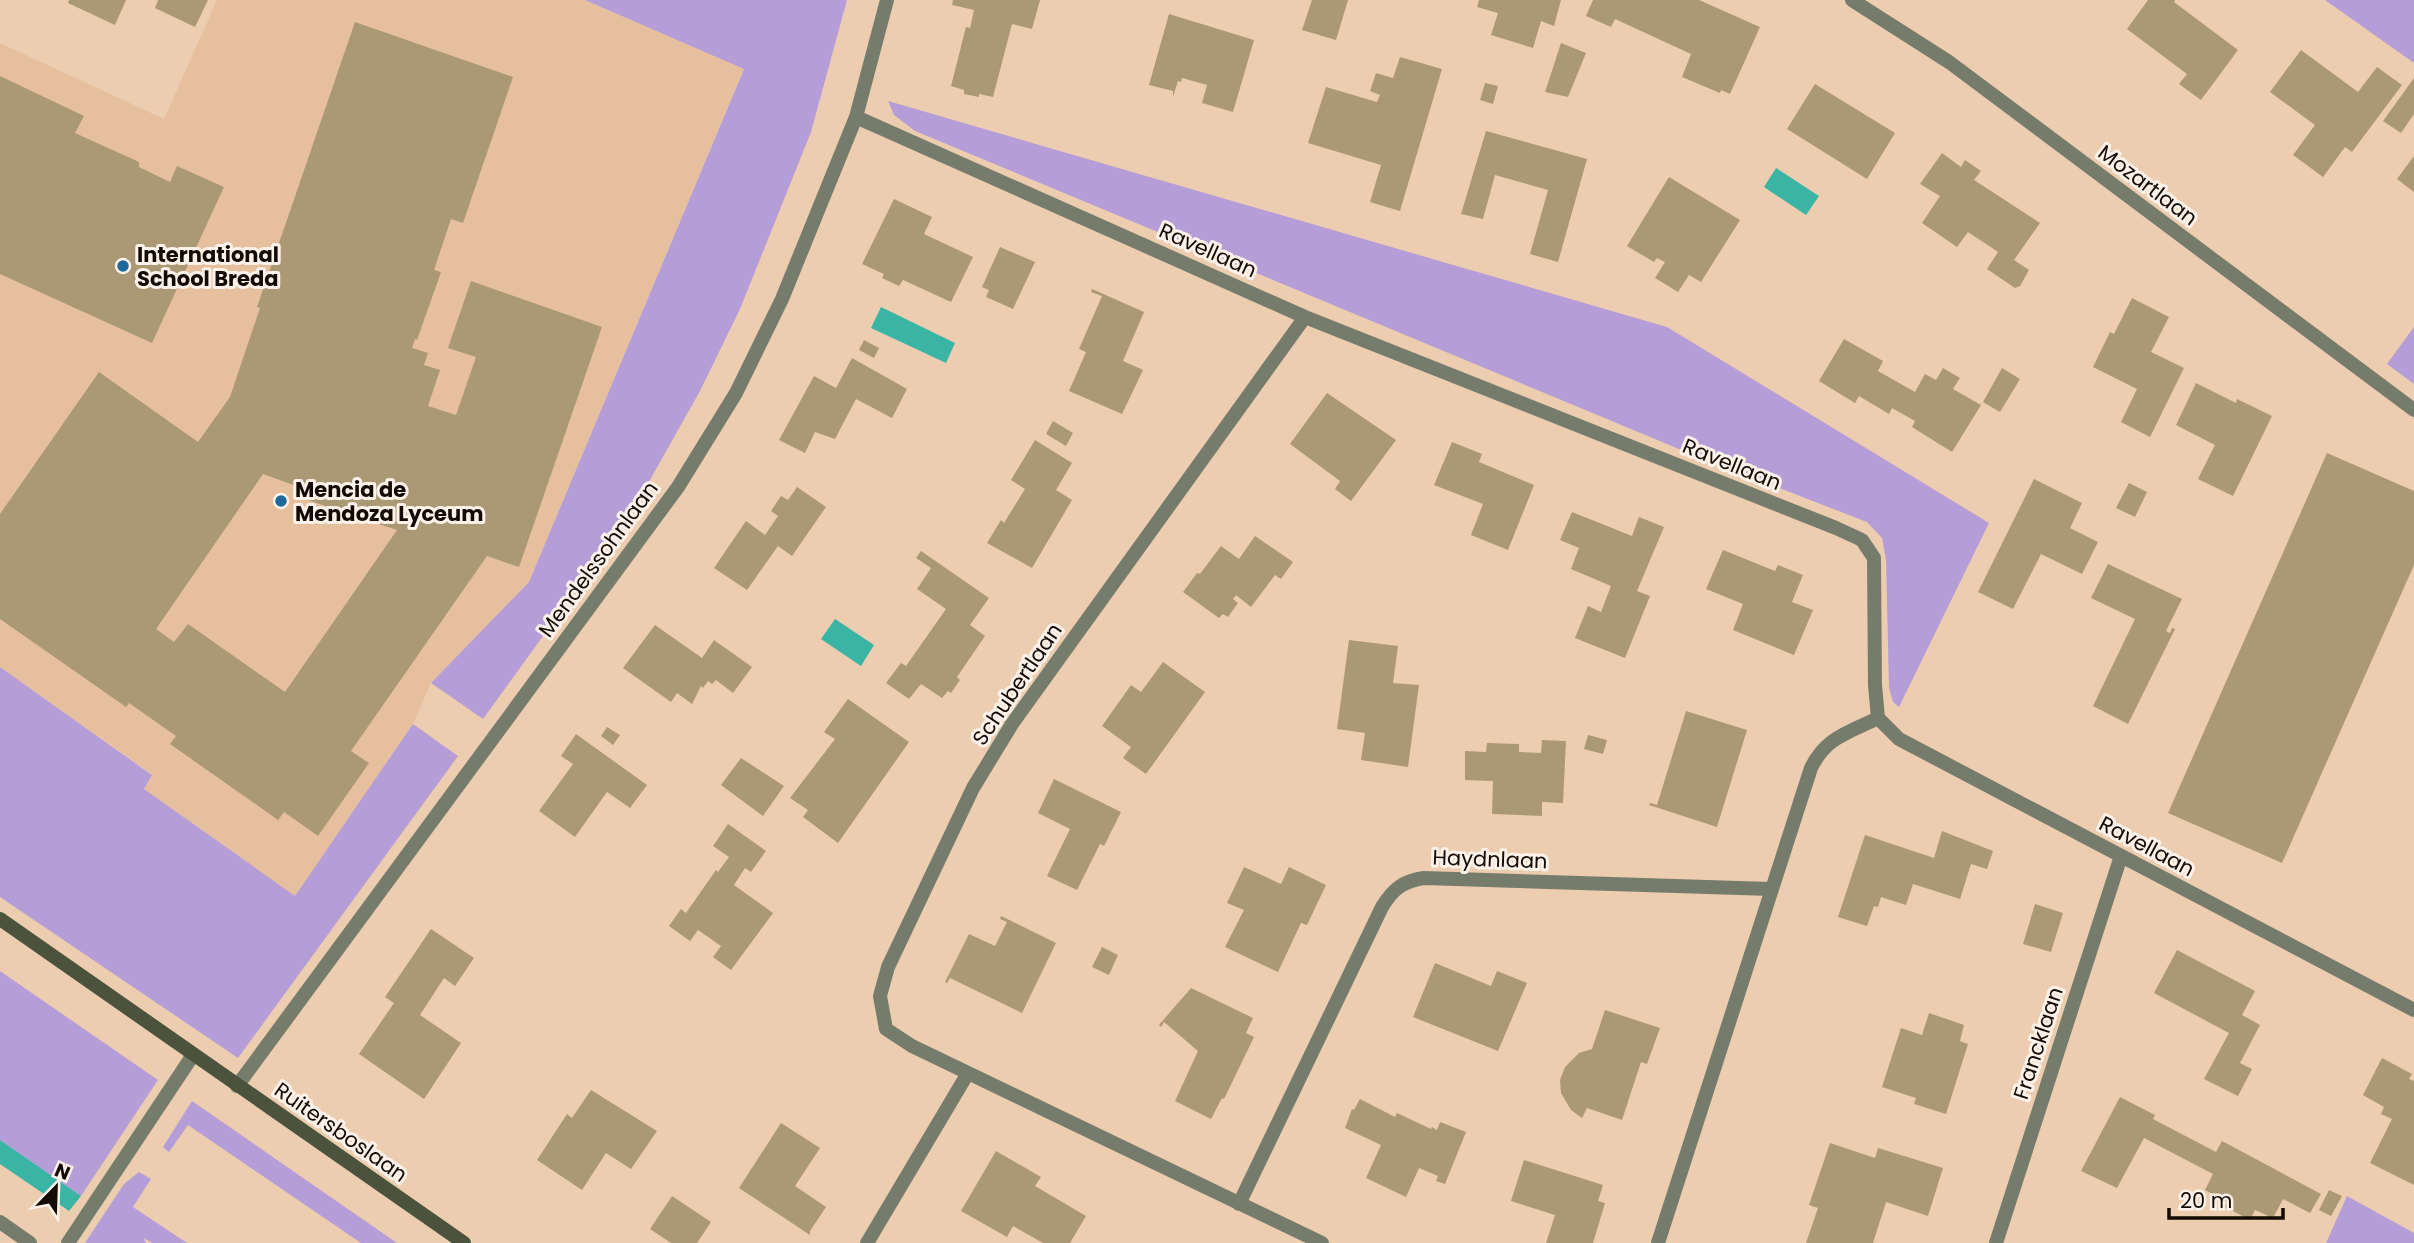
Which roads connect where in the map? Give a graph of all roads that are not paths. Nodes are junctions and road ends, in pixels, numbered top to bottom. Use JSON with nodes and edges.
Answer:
{"nodes":[{"id":1,"x":887,"y":0,"type":"edge"},
{"id":2,"x":1852,"y":0,"type":"edge"},
{"id":3,"x":856,"y":117,"type":"junction"},
{"id":4,"x":1305,"y":317,"type":"junction"},
{"id":5,"x":2414,"y":410,"type":"edge"},
{"id":6,"x":1878,"y":718,"type":"junction"},
{"id":7,"x":2121,"y":856,"type":"junction"},
{"id":8,"x":1771,"y":890,"type":"junction"},
{"id":9,"x":0,"y":919,"type":"edge"},
{"id":10,"x":2414,"y":1010,"type":"edge"},
{"id":11,"x":193,"y":1055,"type":"junction"},
{"id":12,"x":968,"y":1073,"type":"junction"},
{"id":13,"x":237,"y":1086,"type":"junction"},
{"id":14,"x":1239,"y":1204,"type":"junction"},
{"id":15,"x":0,"y":1222,"type":"edge"},
{"id":16,"x":30,"y":1243,"type":"edge"},
{"id":17,"x":68,"y":1243,"type":"edge"},
{"id":18,"x":464,"y":1243,"type":"edge"},
{"id":19,"x":867,"y":1243,"type":"edge"},
{"id":20,"x":1322,"y":1243,"type":"edge"},
{"id":21,"x":1658,"y":1243,"type":"edge"},
{"id":22,"x":1996,"y":1243,"type":"edge"}],
"edges":[{"from":1,"to":3,"type":"street","name":"Mendelssohnlaan"},
{"from":2,"to":5,"type":"street","name":"Mozartlaan"},
{"from":3,"to":4,"type":"street","name":"Ravellaan"},
{"from":3,"to":13,"type":"street","name":"Mendelssohnlaan"},
{"from":4,"to":6,"type":"street","name":"Ravellaan"},
{"from":4,"to":12,"type":"street","name":"Schubertlaan"},
{"from":6,"to":7,"type":"street","name":"Ravellaan"},
{"from":6,"to":8,"type":"street"},
{"from":7,"to":10,"type":"street","name":"Ravellaan"},
{"from":7,"to":22,"type":"street","name":"Francklaan"},
{"from":8,"to":14,"type":"street","name":"Haydnlaan"},
{"from":8,"to":21,"type":"street"},
{"from":9,"to":11,"type":"street","name":"Ruitersboslaan"},
{"from":11,"to":13,"type":"street","name":"Ruitersboslaan"},
{"from":11,"to":17,"type":"street"},
{"from":12,"to":14,"type":"street","name":"Schubertlaan"},
{"from":12,"to":19,"type":"street"},
{"from":13,"to":18,"type":"street","name":"Ruitersboslaan"},
{"from":14,"to":20,"type":"street","name":"Schubertlaan"},
{"from":15,"to":16,"type":"street"}]}
